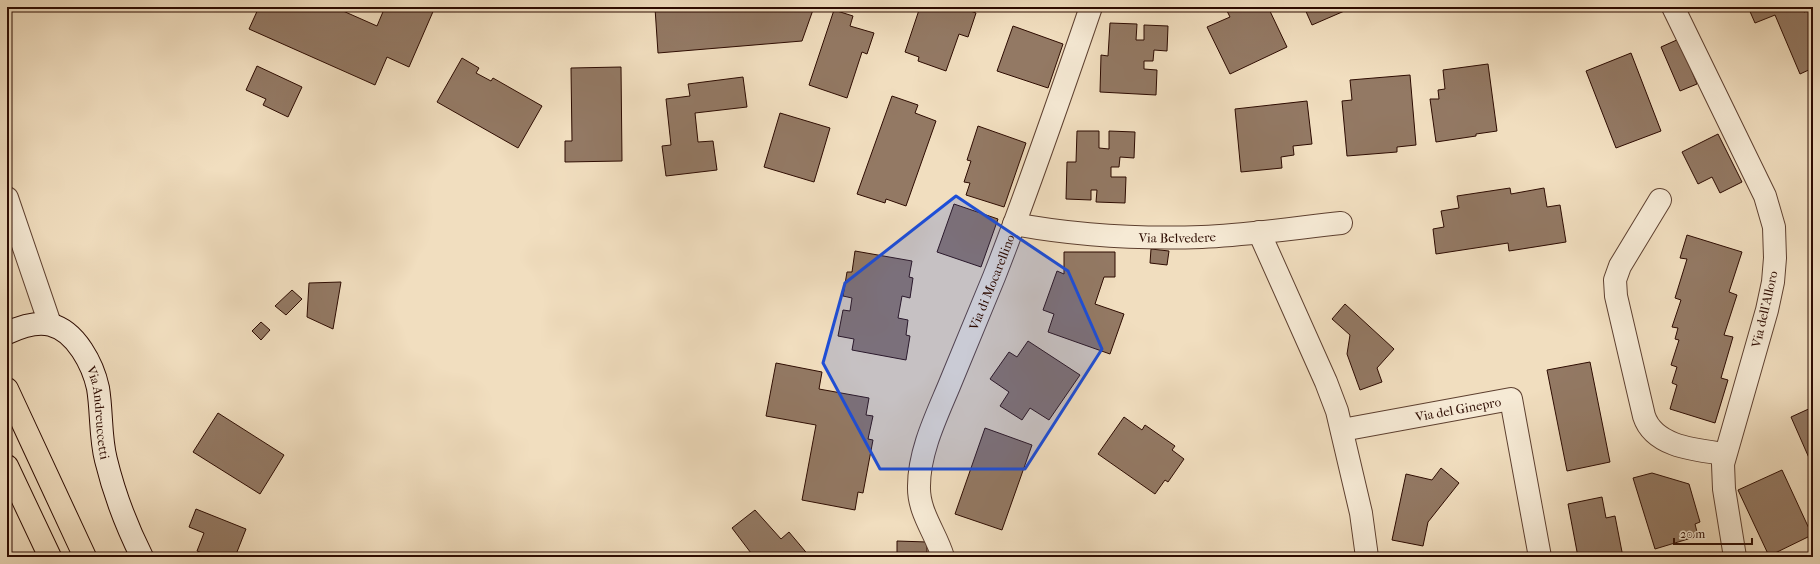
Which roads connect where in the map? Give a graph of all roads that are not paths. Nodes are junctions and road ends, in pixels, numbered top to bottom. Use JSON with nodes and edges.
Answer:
{"nodes":[{"id":1,"x":1091,"y":7,"type":"edge"},
{"id":2,"x":1673,"y":7,"type":"edge"},
{"id":3,"x":7,"y":198,"type":"edge"},
{"id":4,"x":1660,"y":200,"type":"dead end"},
{"id":5,"x":1341,"y":223,"type":"dead end"},
{"id":6,"x":1014,"y":224,"type":"junction"},
{"id":7,"x":1259,"y":232,"type":"junction"},
{"id":8,"x":50,"y":324,"type":"junction"},
{"id":9,"x":7,"y":332,"type":"edge"},
{"id":10,"x":9,"y":395,"type":"edge"},
{"id":11,"x":1342,"y":430,"type":"junction"},
{"id":12,"x":1725,"y":454,"type":"junction"},
{"id":13,"x":7,"y":466,"type":"edge"},
{"id":14,"x":50,"y":557,"type":"edge"},
{"id":15,"x":85,"y":557,"type":"edge"},
{"id":16,"x":142,"y":557,"type":"edge"},
{"id":17,"x":943,"y":557,"type":"edge"},
{"id":18,"x":1367,"y":557,"type":"edge"},
{"id":19,"x":1540,"y":557,"type":"edge"},
{"id":20,"x":1735,"y":557,"type":"edge"}],
"edges":[{"from":1,"to":6,"type":"street","name":"Via di Mocarellino"},
{"from":2,"to":12,"type":"street","name":"Via dell'Alloro"},
{"from":3,"to":8,"type":"street"},
{"from":4,"to":12,"type":"street"},
{"from":5,"to":7,"type":"street","name":"Via Belvedere"},
{"from":6,"to":7,"type":"street","name":"Via Belvedere"},
{"from":6,"to":17,"type":"street","name":"Via di Mocarellino"},
{"from":7,"to":11,"type":"street"},
{"from":8,"to":9,"type":"street"},
{"from":8,"to":16,"type":"street","name":"Via Andreuccetti"},
{"from":10,"to":15,"type":"highway"},
{"from":11,"to":18,"type":"street"},
{"from":11,"to":19,"type":"street","name":"Via del Ginepro"},
{"from":12,"to":20,"type":"street","name":"Via dell'Alloro"},
{"from":13,"to":14,"type":"highway"}]}
